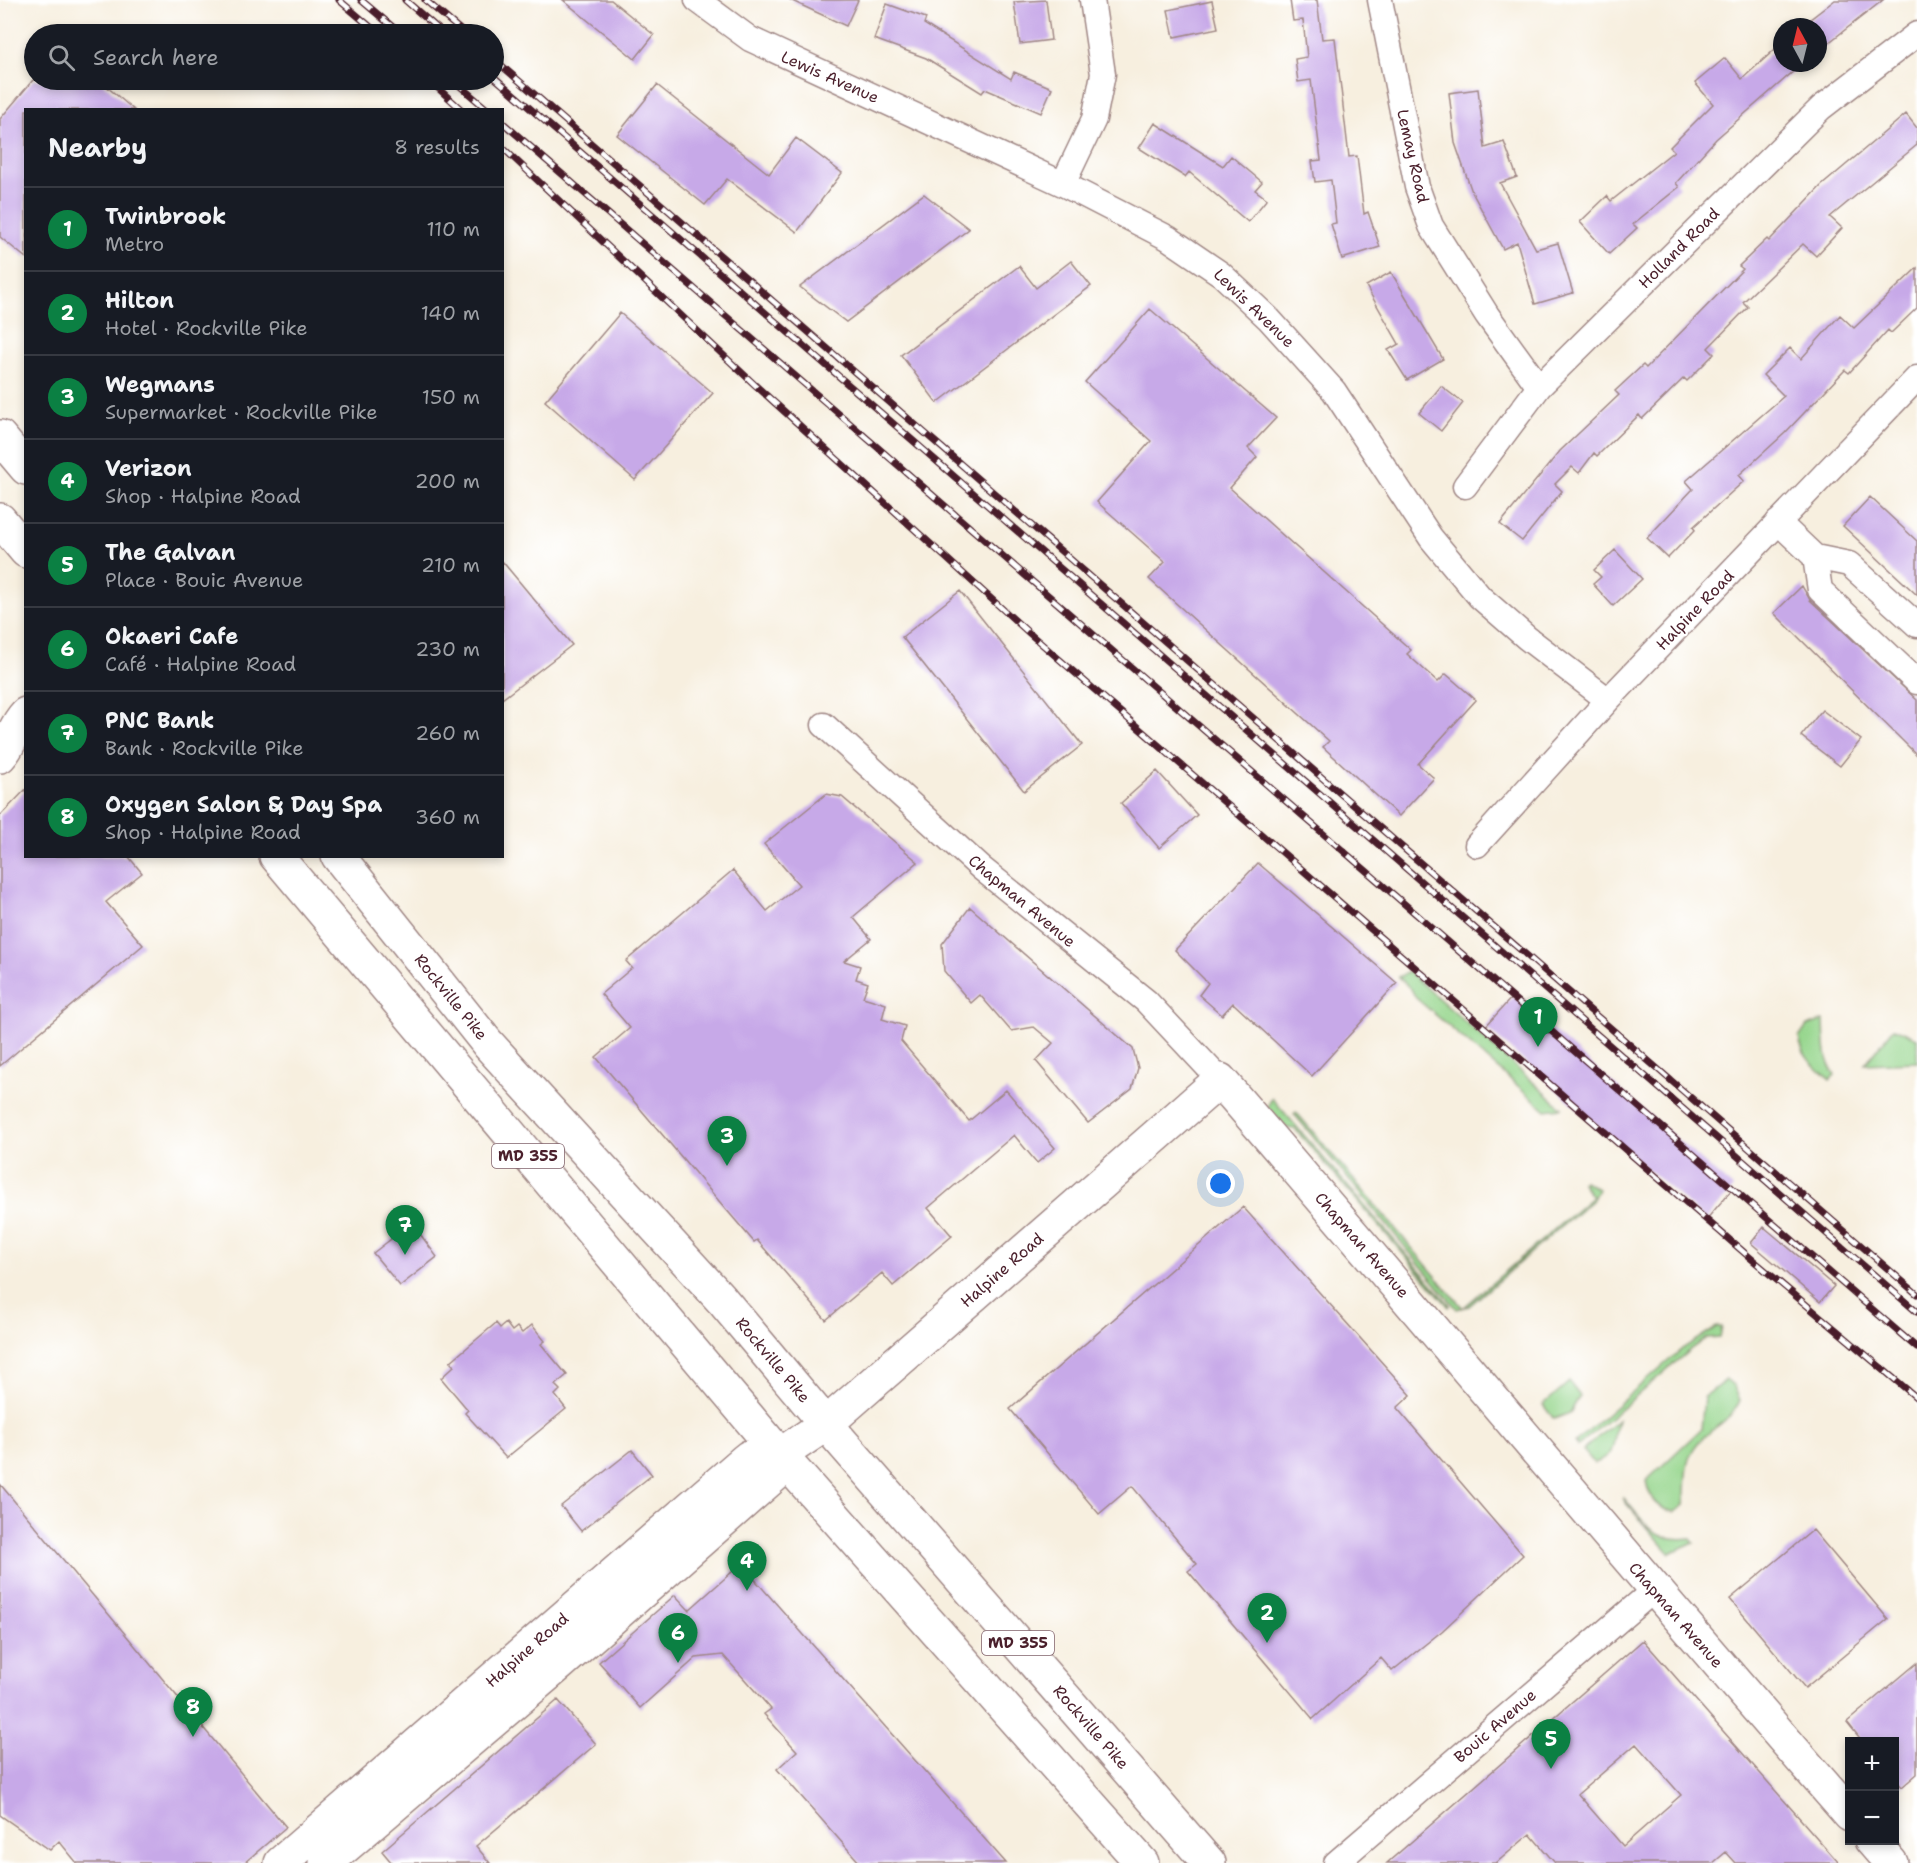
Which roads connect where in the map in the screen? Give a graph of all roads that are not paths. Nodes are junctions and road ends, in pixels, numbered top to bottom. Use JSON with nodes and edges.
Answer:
{"nodes":[{"id":1,"x":697,"y":0,"type":"edge"},
{"id":2,"x":1092,"y":0,"type":"edge"},
{"id":3,"x":1380,"y":0,"type":"edge"},
{"id":4,"x":1917,"y":34,"type":"edge"},
{"id":5,"x":1063,"y":184,"type":"junction"},
{"id":6,"x":1917,"y":378,"type":"edge"},
{"id":7,"x":1539,"y":387,"type":"junction"},
{"id":8,"x":0,"y":437,"type":"edge"},
{"id":9,"x":24,"y":466,"type":"edge"},
{"id":10,"x":1465,"y":486,"type":"dead end"},
{"id":11,"x":0,"y":520,"type":"edge"},
{"id":12,"x":1778,"y":522,"type":"junction"},
{"id":13,"x":24,"y":549,"type":"edge"},
{"id":14,"x":1815,"y":557,"type":"junction"},
{"id":15,"x":1917,"y":625,"type":"edge"},
{"id":16,"x":1917,"y":682,"type":"edge"},
{"id":17,"x":1608,"y":700,"type":"junction"},
{"id":18,"x":24,"y":716,"type":"edge"},
{"id":19,"x":824,"y":725,"type":"dead end"},
{"id":20,"x":11,"y":749,"type":"edge"},
{"id":21,"x":1477,"y":845,"type":"dead end"},
{"id":22,"x":278,"y":858,"type":"edge"},
{"id":23,"x":340,"y":858,"type":"edge"},
{"id":24,"x":1220,"y":1080,"type":"junction"},
{"id":25,"x":826,"y":1424,"type":"junction"},
{"id":26,"x":780,"y":1455,"type":"junction"},
{"id":27,"x":1654,"y":1590,"type":"junction"},
{"id":28,"x":1845,"y":1809,"type":"edge"},
{"id":29,"x":1875,"y":1845,"type":"edge"},
{"id":30,"x":281,"y":1863,"type":"edge"},
{"id":31,"x":326,"y":1863,"type":"edge"},
{"id":32,"x":1142,"y":1863,"type":"edge"},
{"id":33,"x":1209,"y":1863,"type":"edge"},
{"id":34,"x":1336,"y":1863,"type":"edge"},
{"id":35,"x":1891,"y":1863,"type":"edge"}],
"edges":[{"from":1,"to":5,"type":"street","name":"Lewis Avenue"},
{"from":2,"to":5,"type":"street"},
{"from":3,"to":7,"type":"street","name":"Lemay Road"},
{"from":4,"to":7,"type":"street","name":"Holland Road"},
{"from":5,"to":17,"type":"street","name":"Lewis Avenue"},
{"from":6,"to":12,"type":"street","name":"Halpine Road"},
{"from":7,"to":10,"type":"street","name":"Holland Road"},
{"from":8,"to":9,"type":"street"},
{"from":11,"to":13,"type":"street"},
{"from":12,"to":14,"type":"street"},
{"from":12,"to":17,"type":"street","name":"Halpine Road"},
{"from":14,"to":15,"type":"street"},
{"from":14,"to":16,"type":"street"},
{"from":17,"to":21,"type":"street","name":"Halpine Road"},
{"from":18,"to":20,"type":"street"},
{"from":19,"to":24,"type":"street","name":"Chapman Avenue"},
{"from":22,"to":26,"type":"street","number":"MD 355"},
{"from":23,"to":25,"type":"street","name":"Rockville Pike","number":"MD 355"},
{"from":24,"to":25,"type":"street","name":"Halpine Road"},
{"from":24,"to":27,"type":"street","name":"Chapman Avenue"},
{"from":25,"to":26,"type":"street","name":"Halpine Road"},
{"from":25,"to":33,"type":"street","name":"Rockville Pike","number":"MD 355"},
{"from":26,"to":30,"type":"street","name":"Halpine Road"},
{"from":26,"to":31,"type":"street","name":"Halpine Road"},
{"from":26,"to":32,"type":"street","number":"MD 355"},
{"from":27,"to":28,"type":"street","name":"Chapman Avenue"},
{"from":27,"to":34,"type":"street","name":"Bouic Avenue"},
{"from":29,"to":35,"type":"street"}]}
